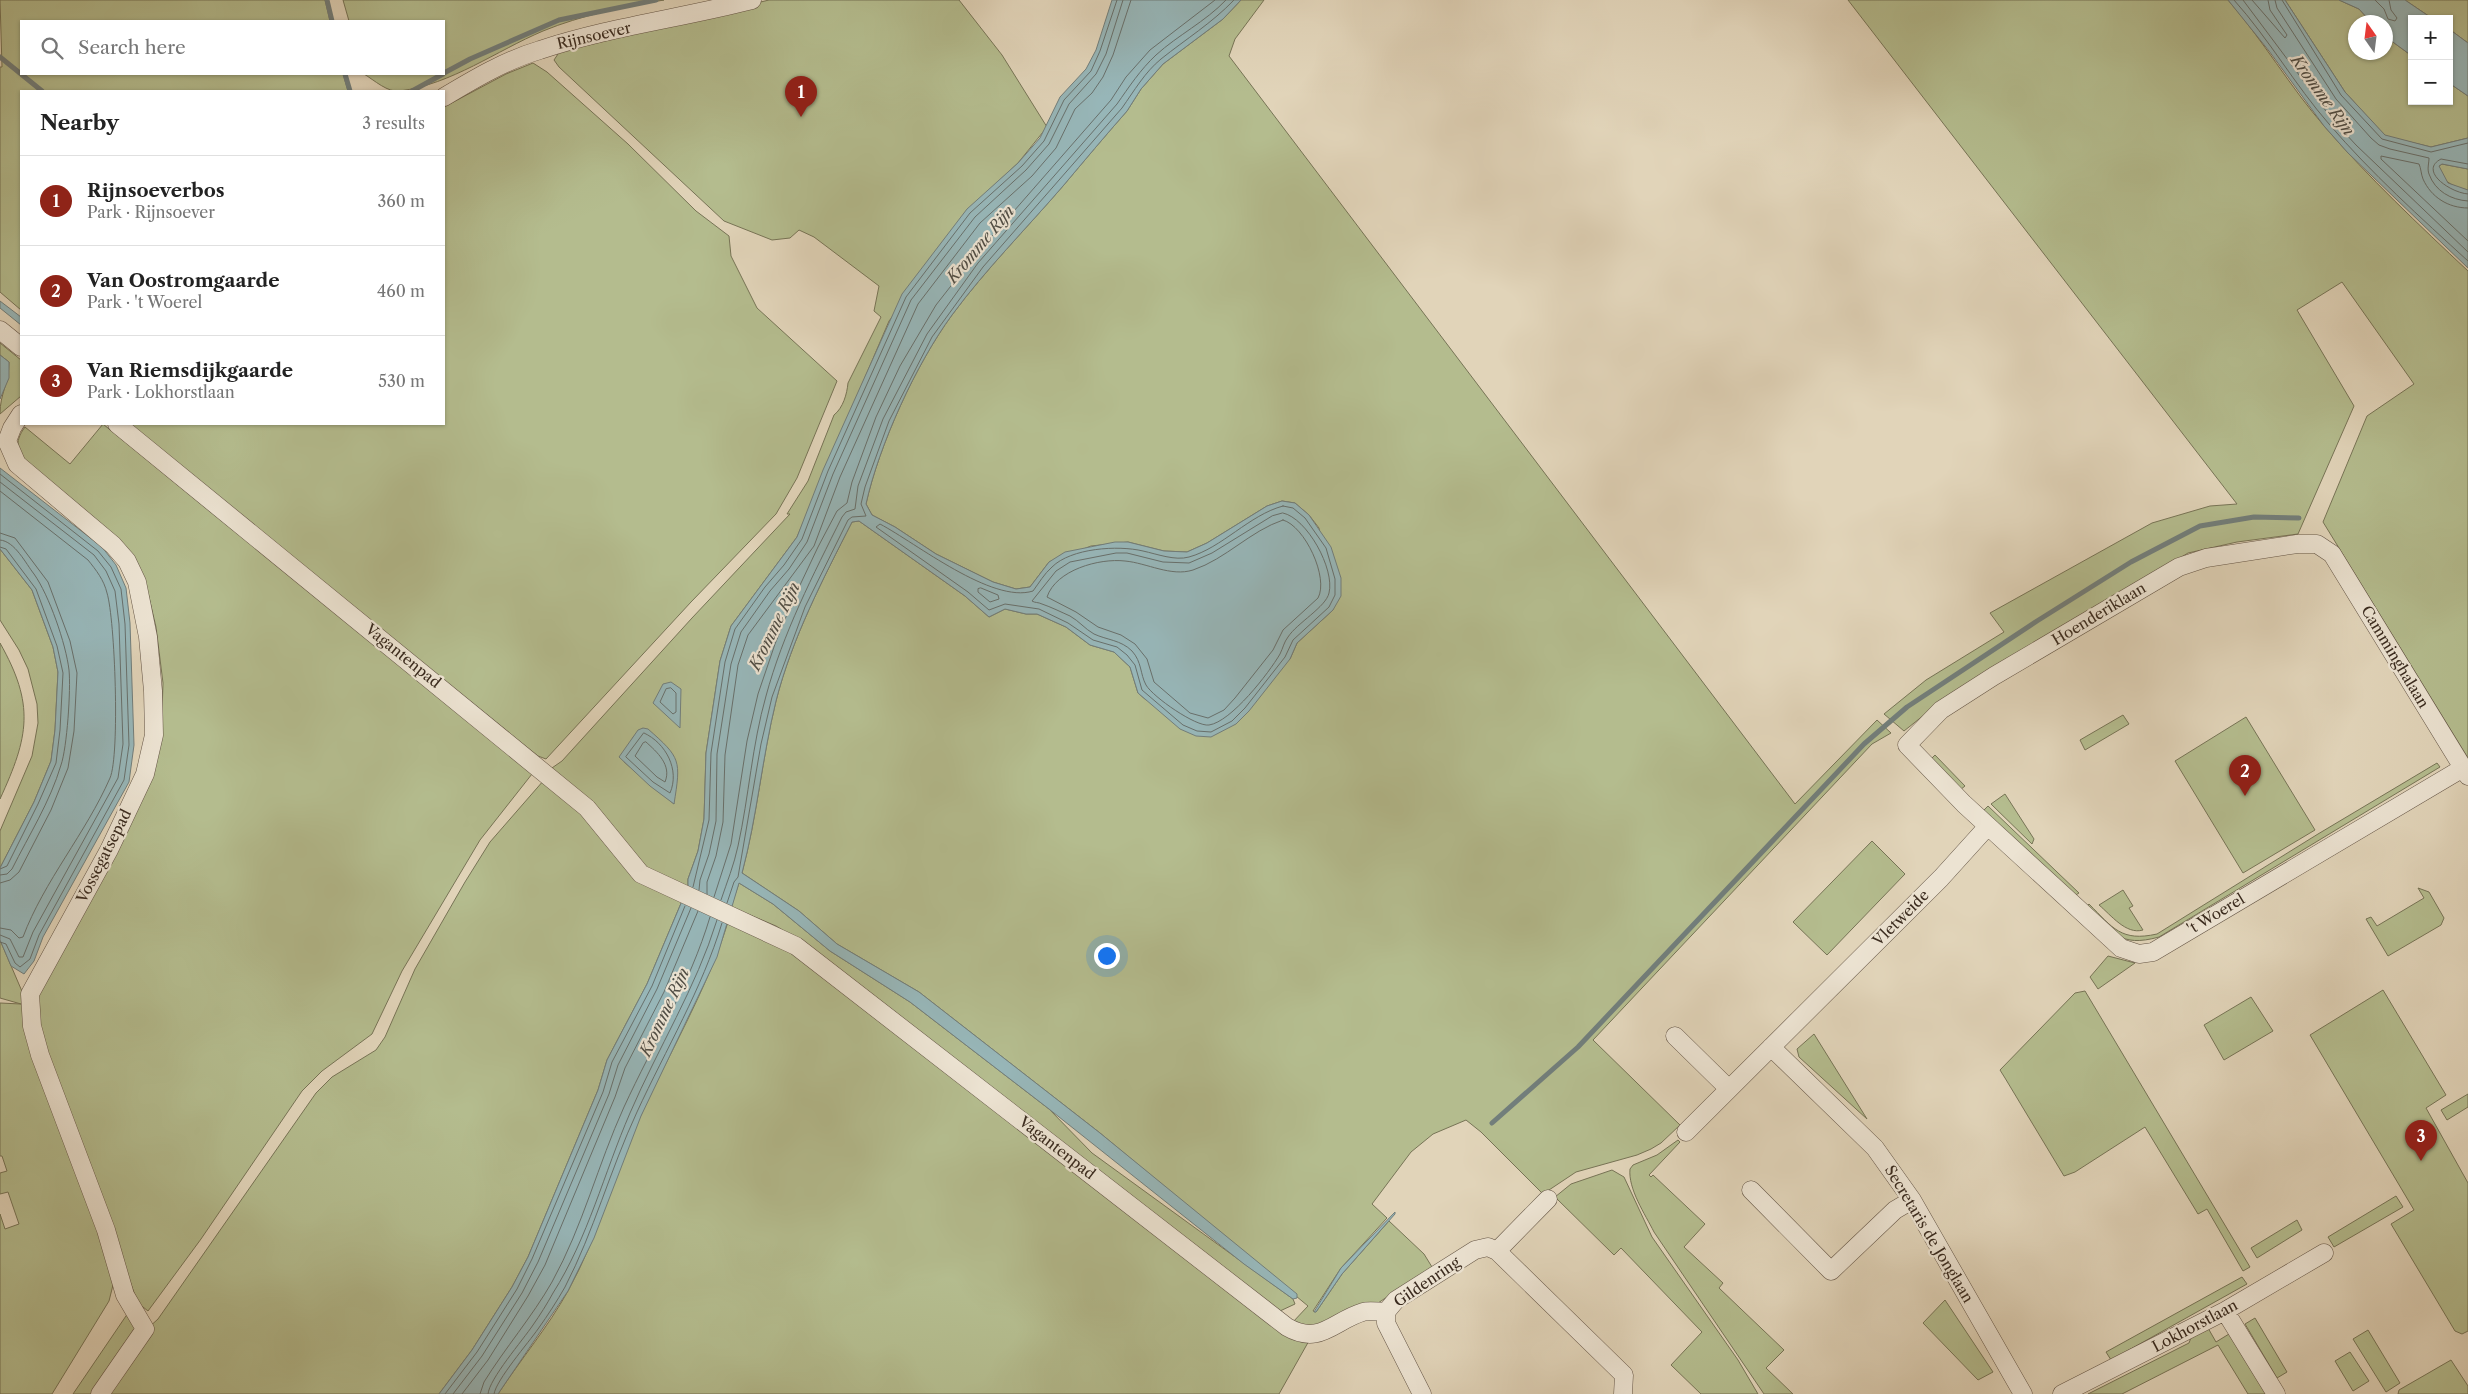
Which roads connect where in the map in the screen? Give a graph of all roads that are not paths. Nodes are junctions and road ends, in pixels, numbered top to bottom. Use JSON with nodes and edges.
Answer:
{"nodes":[{"id":1,"x":752,"y":0,"type":"edge"},
{"id":2,"x":445,"y":96,"type":"edge"},
{"id":3,"x":0,"y":330,"type":"edge"},
{"id":4,"x":20,"y":346,"type":"edge"},
{"id":5,"x":20,"y":416,"type":"edge"},
{"id":6,"x":118,"y":425,"type":"edge"},
{"id":7,"x":2317,"y":544,"type":"joint"},
{"id":8,"x":2466,"y":772,"type":"edge"},
{"id":9,"x":1988,"y":826,"type":"junction"},
{"id":10,"x":1675,"y":1036,"type":"dead end"},
{"id":11,"x":1771,"y":1047,"type":"junction"},
{"id":12,"x":1730,"y":1089,"type":"junction"},
{"id":13,"x":1686,"y":1132,"type":"dead end"},
{"id":14,"x":1751,"y":1190,"type":"dead end"},
{"id":15,"x":1548,"y":1199,"type":"dead end"},
{"id":16,"x":1912,"y":1200,"type":"junction"},
{"id":17,"x":1497,"y":1251,"type":"junction"},
{"id":18,"x":2324,"y":1253,"type":"dead end"},
{"id":19,"x":2225,"y":1310,"type":"junction"},
{"id":20,"x":1386,"y":1312,"type":"junction"},
{"id":21,"x":100,"y":1394,"type":"edge"},
{"id":22,"x":1422,"y":1394,"type":"edge"},
{"id":23,"x":1623,"y":1394,"type":"edge"},
{"id":24,"x":2023,"y":1394,"type":"edge"},
{"id":25,"x":2062,"y":1394,"type":"edge"},
{"id":26,"x":2276,"y":1394,"type":"edge"}],
"edges":[{"from":1,"to":2,"type":"street","name":"Rijnsoever"},
{"from":3,"to":4,"type":"street"},
{"from":5,"to":21,"type":"street","name":"Vossegatsepad"},
{"from":6,"to":20,"type":"street","name":"Vagantenpad"},
{"from":7,"to":8,"type":"street","name":"Camminghalaan"},
{"from":7,"to":9,"type":"street","name":"Hoenderiklaan"},
{"from":8,"to":9,"type":"street","name":"'t Woerel"},
{"from":9,"to":11,"type":"street","name":"Vletweide"},
{"from":10,"to":12,"type":"street"},
{"from":11,"to":12,"type":"street","name":"Vletweide"},
{"from":11,"to":16,"type":"street","name":"Secretaris de Jonglaan"},
{"from":12,"to":13,"type":"street","name":"Vletweide"},
{"from":14,"to":16,"type":"street"},
{"from":15,"to":17,"type":"street"},
{"from":16,"to":24,"type":"street","name":"Secretaris de Jonglaan"},
{"from":17,"to":20,"type":"street","name":"Gildenring"},
{"from":17,"to":23,"type":"street"},
{"from":18,"to":19,"type":"street","name":"Lokhorstlaan"},
{"from":19,"to":25,"type":"street","name":"Lokhorstlaan"},
{"from":19,"to":26,"type":"street"},
{"from":20,"to":22,"type":"street","name":"Gildenring"}]}
